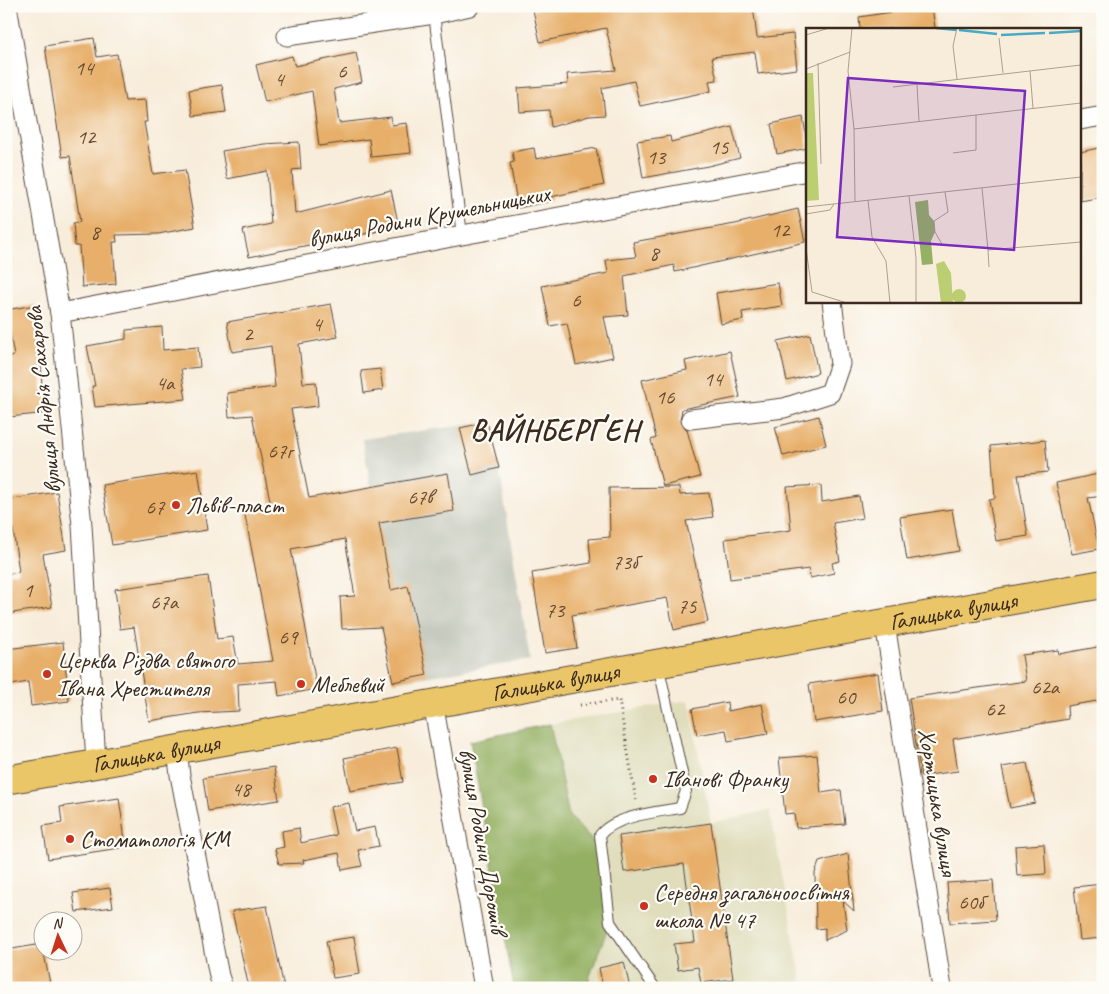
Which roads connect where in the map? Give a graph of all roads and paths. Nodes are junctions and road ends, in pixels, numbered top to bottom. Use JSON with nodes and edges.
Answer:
{"nodes":[{"id":1,"x":7,"y":6,"type":"edge"},
{"id":2,"x":470,"y":6,"type":"edge"},
{"id":3,"x":434,"y":14,"type":"junction"},
{"id":4,"x":287,"y":36,"type":"dead end"},
{"id":5,"x":1103,"y":116,"type":"edge"},
{"id":6,"x":1082,"y":120,"type":"edge"},
{"id":7,"x":806,"y":171,"type":"edge"},
{"id":8,"x":462,"y":235,"type":"junction"},
{"id":9,"x":832,"y":302,"type":"edge"},
{"id":10,"x":60,"y":313,"type":"junction"},
{"id":11,"x":691,"y":419,"type":"dead end"},
{"id":12,"x":1103,"y":584,"type":"edge"},
{"id":13,"x":885,"y":624,"type":"junction"},
{"id":14,"x":658,"y":664,"type":"junction"},
{"id":15,"x":619,"y":700,"type":"dead end"},
{"id":16,"x":433,"y":703,"type":"junction"},
{"id":17,"x":177,"y":750,"type":"junction"},
{"id":18,"x":96,"y":762,"type":"junction"},
{"id":19,"x":6,"y":780,"type":"edge"},
{"id":20,"x":639,"y":816,"type":"junction"},
{"id":21,"x":223,"y":988,"type":"edge"},
{"id":22,"x":484,"y":988,"type":"edge"},
{"id":23,"x":655,"y":988,"type":"edge"},
{"id":24,"x":942,"y":988,"type":"edge"}],
"edges":[{"from":1,"to":10,"type":"street","name":"вулиця Андрія Сахарова"},
{"from":2,"to":3,"type":"street"},
{"from":3,"to":4,"type":"street"},
{"from":3,"to":8,"type":"lane"},
{"from":5,"to":6,"type":"street"},
{"from":7,"to":8,"type":"street","name":"вулиця Родини Крушельницьких"},
{"from":8,"to":10,"type":"street","name":"вулиця Родини Крушельницьких"},
{"from":9,"to":11,"type":"street"},
{"from":10,"to":18,"type":"street","name":"вулиця Андрія Сахарова"},
{"from":12,"to":13,"type":"main road","name":"Галицька вулиця"},
{"from":13,"to":14,"type":"main road","name":"Галицька вулиця"},
{"from":13,"to":24,"type":"street","name":"Хортицька вулиця"},
{"from":14,"to":16,"type":"main road","name":"Галицька вулиця"},
{"from":14,"to":20,"type":"lane"},
{"from":15,"to":20,"type":"path"},
{"from":16,"to":17,"type":"main road","name":"Галицька вулиця"},
{"from":16,"to":22,"type":"street","name":"вулиця Родини Дорошів"},
{"from":17,"to":18,"type":"main road","name":"Галицька вулиця"},
{"from":17,"to":21,"type":"street"},
{"from":18,"to":19,"type":"main road","name":"Галицька вулиця"},
{"from":20,"to":23,"type":"lane"}]}
